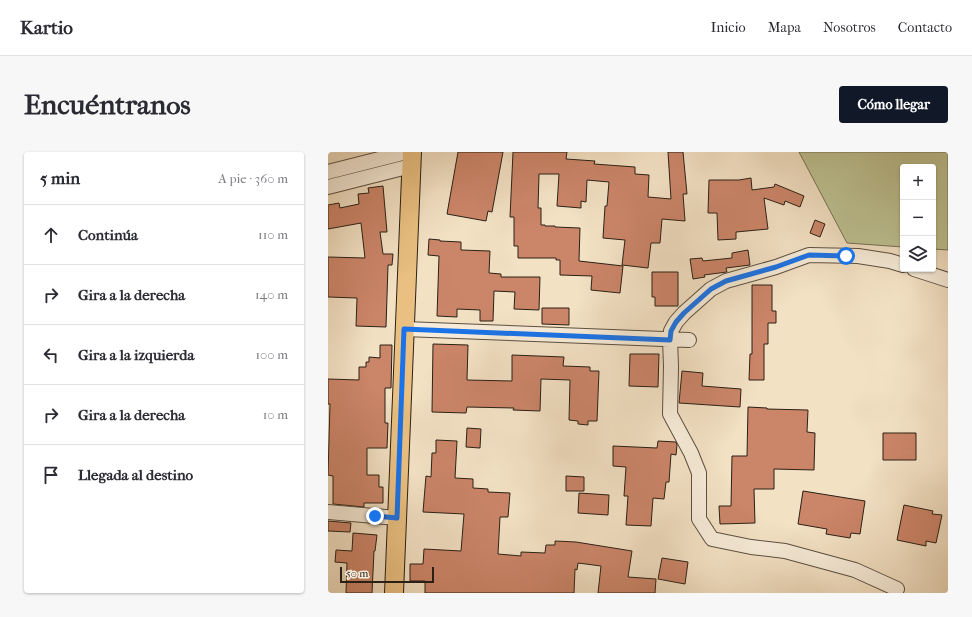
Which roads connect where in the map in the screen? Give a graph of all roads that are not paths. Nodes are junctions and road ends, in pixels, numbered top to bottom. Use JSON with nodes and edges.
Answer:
{"nodes":[{"id":1,"x":410,"y":157,"type":"edge"},
{"id":2,"x":328,"y":172,"type":"edge"},
{"id":3,"x":328,"y":187,"type":"edge"},
{"id":4,"x":900,"y":265,"type":"edge"},
{"id":5,"x":923,"y":272,"type":"edge"},
{"id":6,"x":948,"y":280,"type":"edge"},
{"id":7,"x":404,"y":329,"type":"junction"},
{"id":8,"x":670,"y":340,"type":"junction"},
{"id":9,"x":689,"y":340,"type":"dead end"},
{"id":10,"x":328,"y":512,"type":"edge"},
{"id":11,"x":397,"y":518,"type":"junction"},
{"id":12,"x":897,"y":589,"type":"dead end"},
{"id":13,"x":394,"y":593,"type":"edge"}],
"edges":[{"from":1,"to":2,"type":"street"},
{"from":1,"to":3,"type":"street"},
{"from":1,"to":7,"type":"main road"},
{"from":4,"to":8,"type":"street"},
{"from":5,"to":6,"type":"street"},
{"from":7,"to":8,"type":"street"},
{"from":7,"to":11,"type":"main road"},
{"from":8,"to":9,"type":"street"},
{"from":8,"to":12,"type":"street"},
{"from":10,"to":11,"type":"street"},
{"from":11,"to":13,"type":"main road"}]}
